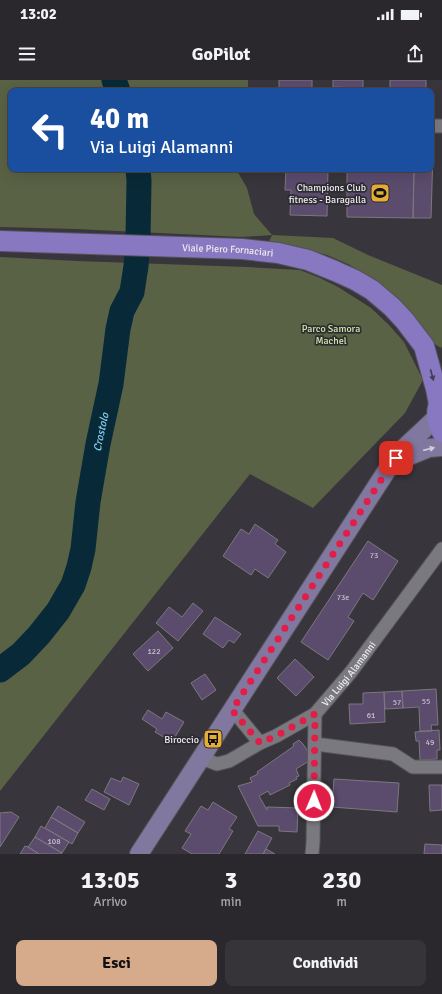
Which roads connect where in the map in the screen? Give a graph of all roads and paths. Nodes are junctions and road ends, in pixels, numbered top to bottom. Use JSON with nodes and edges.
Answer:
{"nodes":[{"id":1,"x":0,"y":241,"type":"edge"},
{"id":2,"x":424,"y":346,"type":"junction"},
{"id":3,"x":442,"y":356,"type":"edge"},
{"id":4,"x":440,"y":413,"type":"edge"},
{"id":5,"x":442,"y":447,"type":"edge"},
{"id":6,"x":391,"y":464,"type":"junction"},
{"id":7,"x":442,"y":549,"type":"edge"},
{"id":8,"x":232,"y":710,"type":"junction"},
{"id":9,"x":315,"y":714,"type":"junction"},
{"id":10,"x":260,"y":743,"type":"junction"},
{"id":11,"x":315,"y":744,"type":"junction"},
{"id":12,"x":201,"y":758,"type":"junction"},
{"id":13,"x":442,"y":766,"type":"edge"},
{"id":14,"x":139,"y":854,"type":"edge"},
{"id":15,"x":312,"y":854,"type":"edge"}],
"edges":[{"from":1,"to":2,"type":"main road","name":"Viale Piero Fornaciari"},
{"from":2,"to":3,"type":"main road","name":"Viale Piero Fornaciari"},
{"from":2,"to":4,"type":"main road","name":"Viale Piero Fornaciari","one_way":true},
{"from":4,"to":6,"type":"main road"},
{"from":6,"to":5,"type":"main road","one_way":true},
{"from":6,"to":8,"type":"main road"},
{"from":7,"to":9,"type":"street","name":"Via Luigi Alamanni"},
{"from":8,"to":10,"type":"street"},
{"from":8,"to":12,"type":"main road"},
{"from":9,"to":10,"type":"street","name":"Via Luigi Alamanni"},
{"from":9,"to":11,"type":"street"},
{"from":10,"to":12,"type":"street","name":"Via Luigi Alamanni"},
{"from":11,"to":13,"type":"street"},
{"from":11,"to":15,"type":"street"},
{"from":12,"to":14,"type":"main road"}]}
